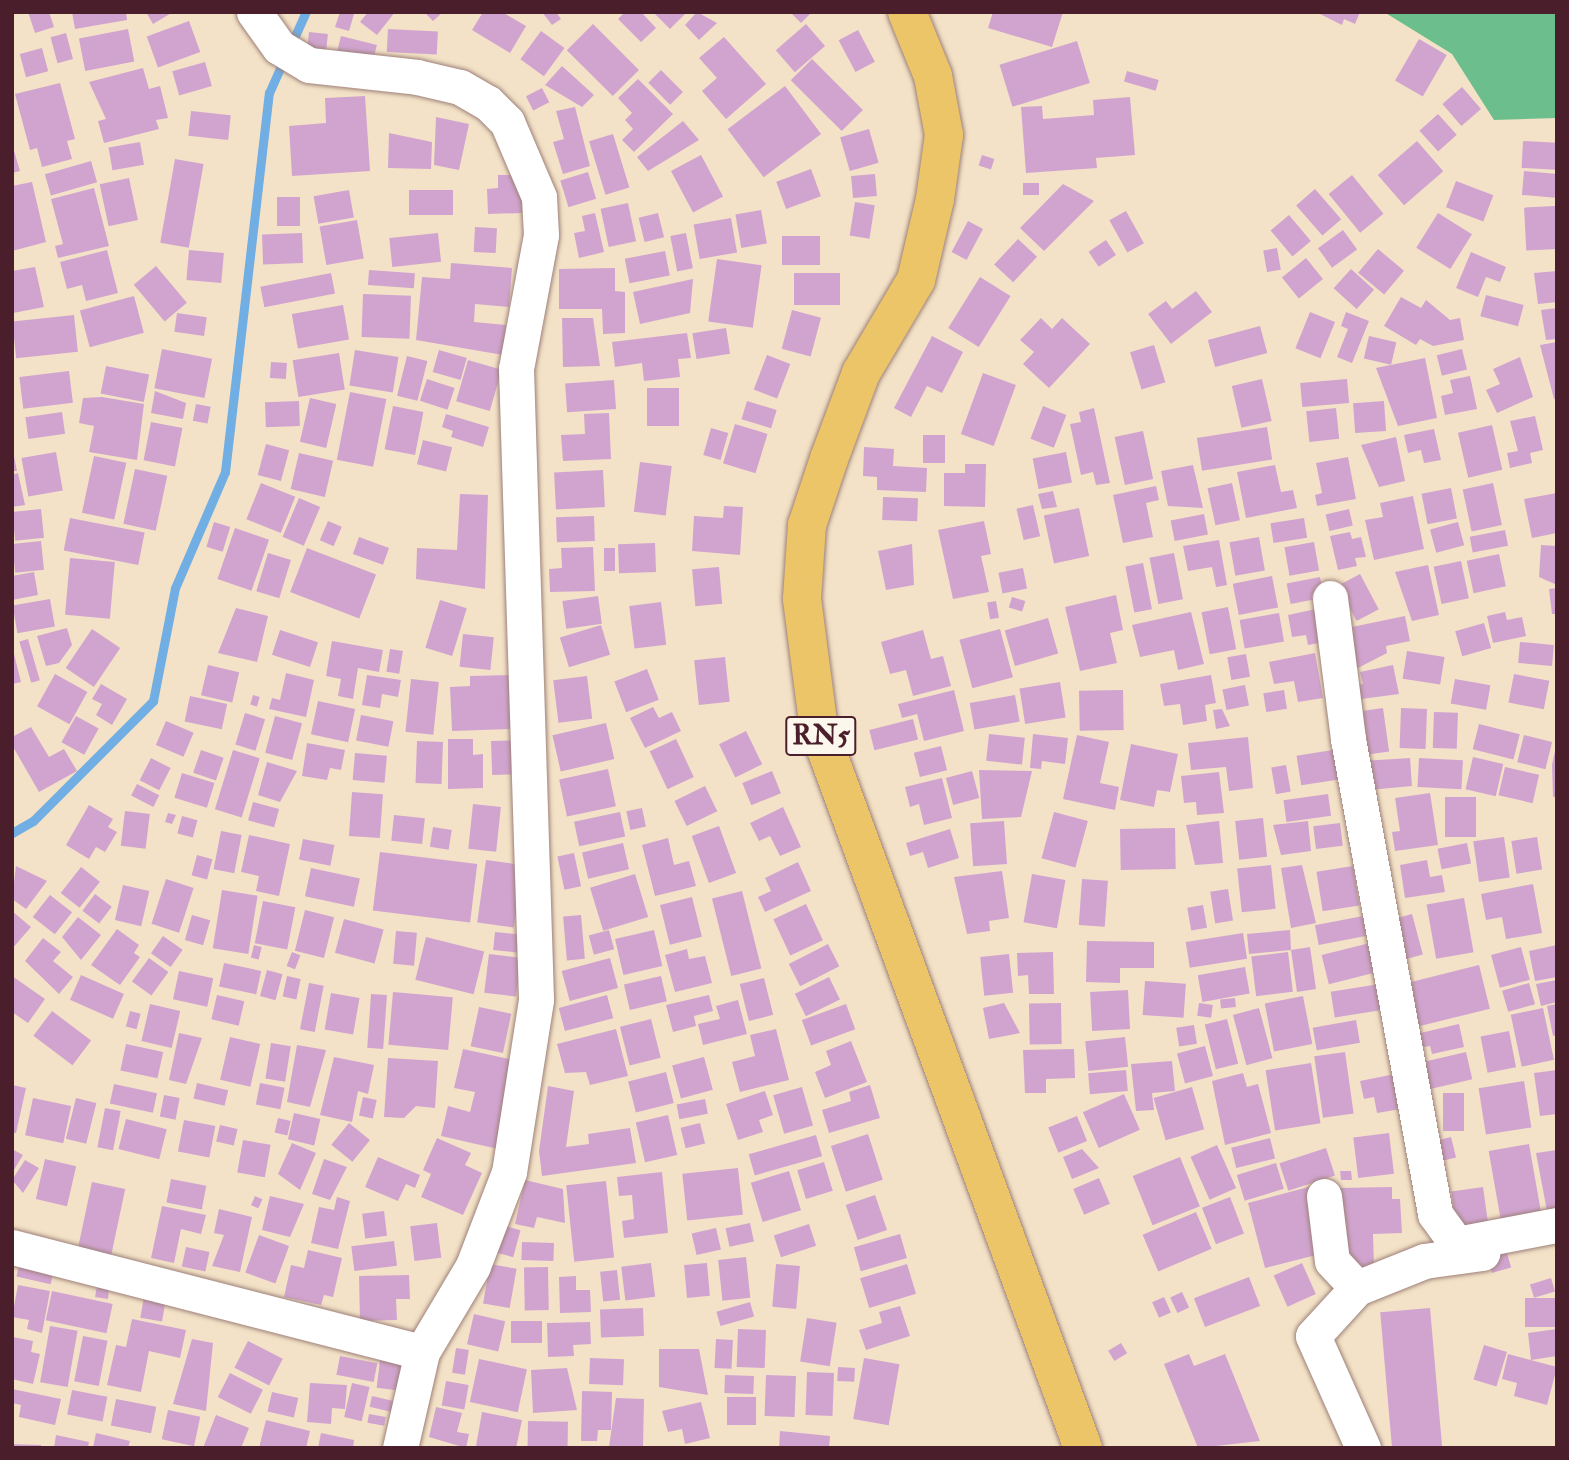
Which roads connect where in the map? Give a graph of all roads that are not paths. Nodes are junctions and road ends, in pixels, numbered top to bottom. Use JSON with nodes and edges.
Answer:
{"nodes":[{"id":1,"x":254,"y":12,"type":"edge"},
{"id":2,"x":908,"y":12,"type":"edge"},
{"id":3,"x":1330,"y":598,"type":"dead end"},
{"id":4,"x":1324,"y":1196,"type":"dead end"},
{"id":5,"x":1557,"y":1225,"type":"edge"},
{"id":6,"x":1557,"y":1243,"type":"edge"},
{"id":7,"x":12,"y":1247,"type":"edge"},
{"id":8,"x":1357,"y":1289,"type":"junction"},
{"id":9,"x":422,"y":1352,"type":"junction"},
{"id":10,"x":400,"y":1448,"type":"edge"},
{"id":11,"x":1083,"y":1448,"type":"edge"},
{"id":12,"x":1363,"y":1448,"type":"edge"}],
"edges":[{"from":1,"to":9,"type":"street"},
{"from":2,"to":11,"type":"highway","number":"RN5"},
{"from":3,"to":5,"type":"street"},
{"from":4,"to":8,"type":"street"},
{"from":6,"to":8,"type":"street"},
{"from":7,"to":9,"type":"street"},
{"from":8,"to":12,"type":"street"},
{"from":9,"to":10,"type":"street"}]}
